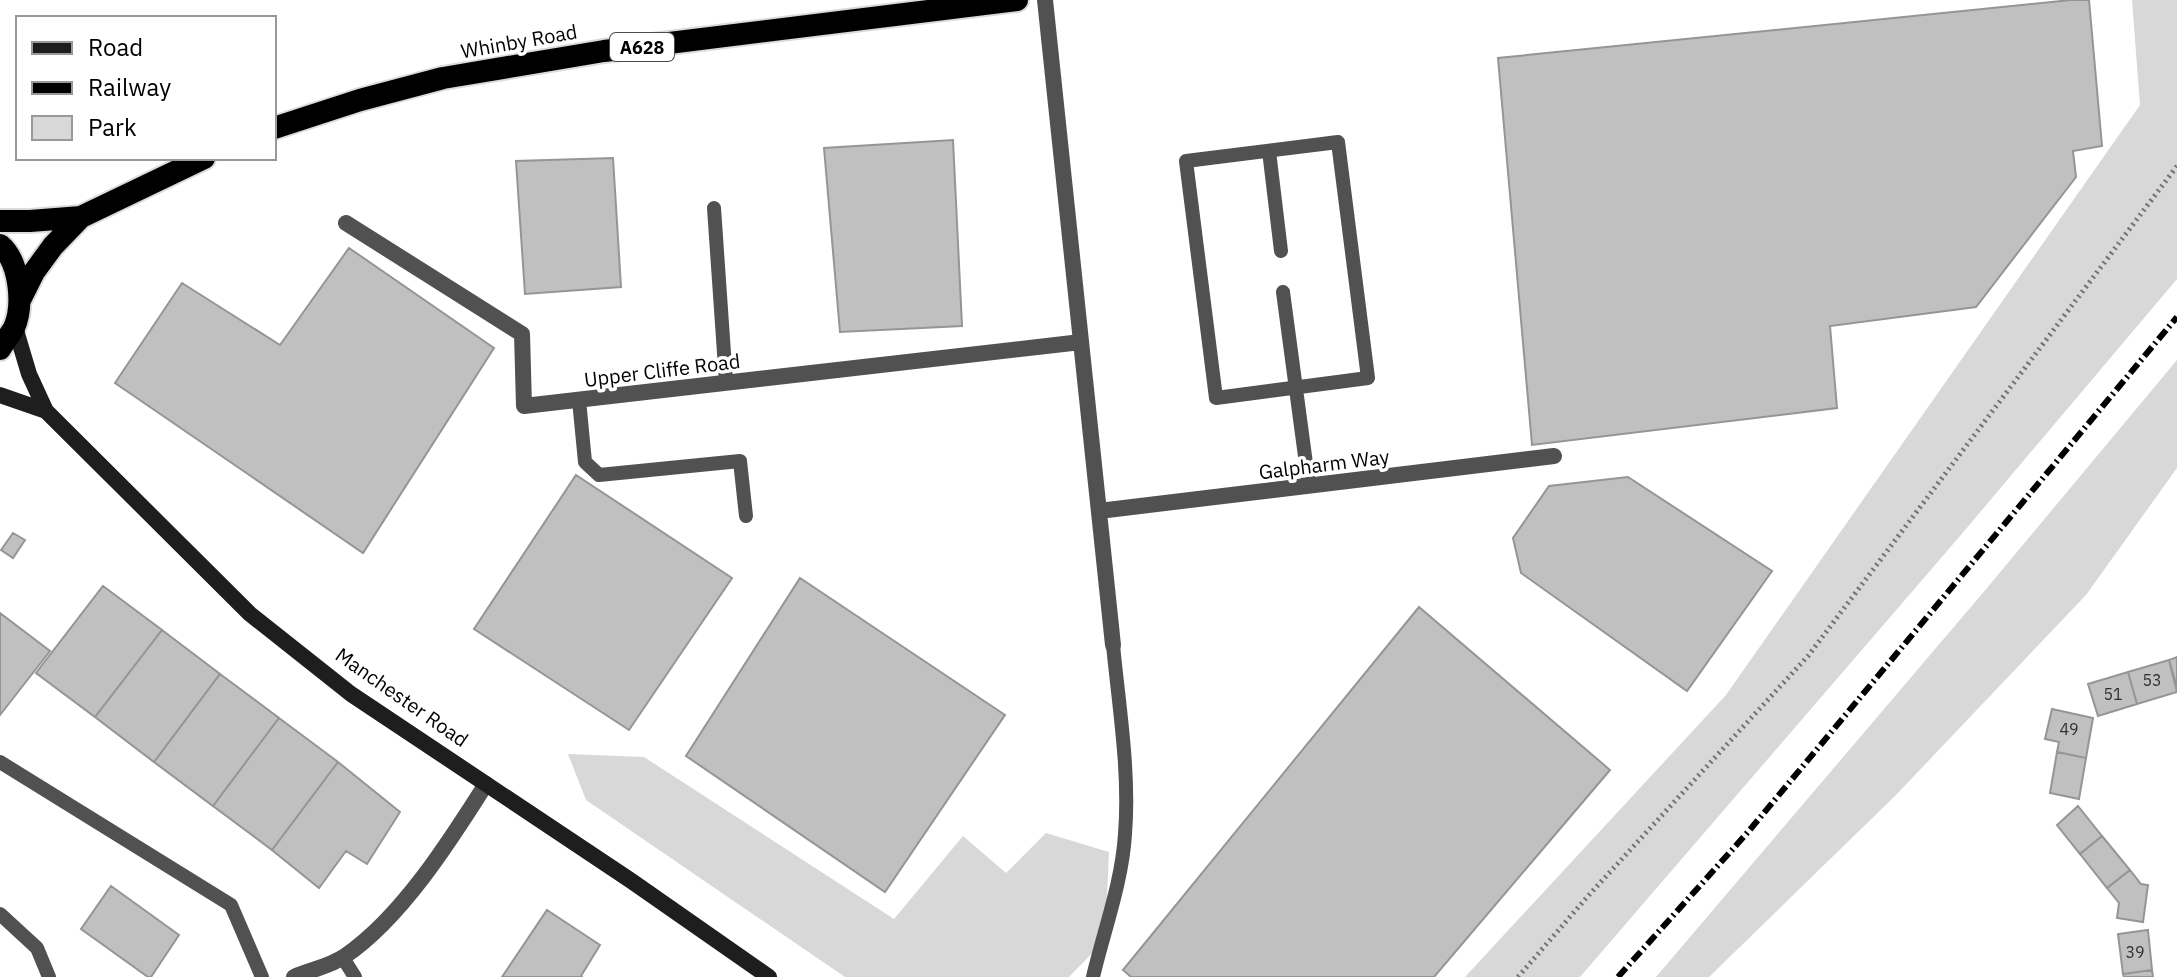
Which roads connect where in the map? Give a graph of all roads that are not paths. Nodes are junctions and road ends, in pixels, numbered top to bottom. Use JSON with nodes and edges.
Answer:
{"nodes":[{"id":1,"x":1008,"y":0,"type":"edge"},
{"id":2,"x":1017,"y":0,"type":"edge"},
{"id":3,"x":1045,"y":0,"type":"edge"},
{"id":4,"x":276,"y":127,"type":"edge"},
{"id":5,"x":1269,"y":151,"type":"junction"},
{"id":6,"x":200,"y":160,"type":"edge"},
{"id":7,"x":714,"y":208,"type":"dead end"},
{"id":8,"x":81,"y":217,"type":"junction"},
{"id":9,"x":0,"y":221,"type":"edge"},
{"id":10,"x":346,"y":223,"type":"dead end"},
{"id":11,"x":0,"y":245,"type":"edge"},
{"id":12,"x":1281,"y":251,"type":"dead end"},
{"id":13,"x":1283,"y":292,"type":"dead end"},
{"id":14,"x":20,"y":300,"type":"junction"},
{"id":15,"x":15,"y":327,"type":"junction"},
{"id":16,"x":1081,"y":342,"type":"junction"},
{"id":17,"x":0,"y":349,"type":"edge"},
{"id":18,"x":726,"y":382,"type":"junction"},
{"id":19,"x":1296,"y":387,"type":"junction"},
{"id":20,"x":0,"y":395,"type":"edge"},
{"id":21,"x":579,"y":400,"type":"junction"},
{"id":22,"x":46,"y":411,"type":"junction"},
{"id":23,"x":1554,"y":456,"type":"dead end"},
{"id":24,"x":1309,"y":486,"type":"junction"},
{"id":25,"x":1099,"y":511,"type":"junction"},
{"id":26,"x":746,"y":516,"type":"dead end"},
{"id":27,"x":1113,"y":645,"type":"joint"},
{"id":28,"x":0,"y":762,"type":"edge"},
{"id":29,"x":486,"y":784,"type":"junction"},
{"id":30,"x":0,"y":914,"type":"edge"},
{"id":31,"x":343,"y":958,"type":"junction"},
{"id":32,"x":49,"y":977,"type":"edge"},
{"id":33,"x":262,"y":977,"type":"edge"},
{"id":34,"x":294,"y":977,"type":"edge"},
{"id":35,"x":355,"y":977,"type":"edge"},
{"id":36,"x":769,"y":977,"type":"edge"},
{"id":37,"x":1093,"y":977,"type":"edge"}],
"edges":[{"from":1,"to":2,"type":"highway","name":"Whinby Road","number":"A628"},
{"from":1,"to":4,"type":"highway","name":"Whinby Road","number":"A628"},
{"from":3,"to":16,"type":"street"},
{"from":5,"to":12,"type":"lane"},
{"from":5,"to":19,"type":"lane"},
{"from":5,"to":19,"type":"lane"},
{"from":6,"to":8,"type":"highway"},
{"from":7,"to":18,"type":"lane"},
{"from":8,"to":9,"type":"highway"},
{"from":8,"to":14,"type":"highway"},
{"from":10,"to":21,"type":"street","name":"Upper Cliffe Road"},
{"from":11,"to":14,"type":"highway","name":"Manchester Road"},
{"from":13,"to":19,"type":"lane"},
{"from":14,"to":15,"type":"highway","name":"Manchester Road"},
{"from":15,"to":17,"type":"highway","name":"Manchester Road"},
{"from":15,"to":22,"type":"main road","name":"Manchester Road"},
{"from":16,"to":18,"type":"street","name":"Upper Cliffe Road"},
{"from":16,"to":25,"type":"street"},
{"from":18,"to":21,"type":"street","name":"Upper Cliffe Road"},
{"from":19,"to":24,"type":"lane"},
{"from":20,"to":22,"type":"main road","name":"Manchester Road"},
{"from":21,"to":26,"type":"lane"},
{"from":22,"to":29,"type":"main road","name":"Manchester Road"},
{"from":23,"to":24,"type":"street","name":"Galpharm Way"},
{"from":24,"to":25,"type":"street","name":"Galpharm Way"},
{"from":25,"to":27,"type":"street"},
{"from":27,"to":37,"type":"lane"},
{"from":28,"to":33,"type":"lane"},
{"from":29,"to":31,"type":"street"},
{"from":29,"to":36,"type":"main road","name":"Manchester Road"},
{"from":30,"to":32,"type":"lane"},
{"from":31,"to":34,"type":"street"},
{"from":31,"to":35,"type":"lane"}]}
